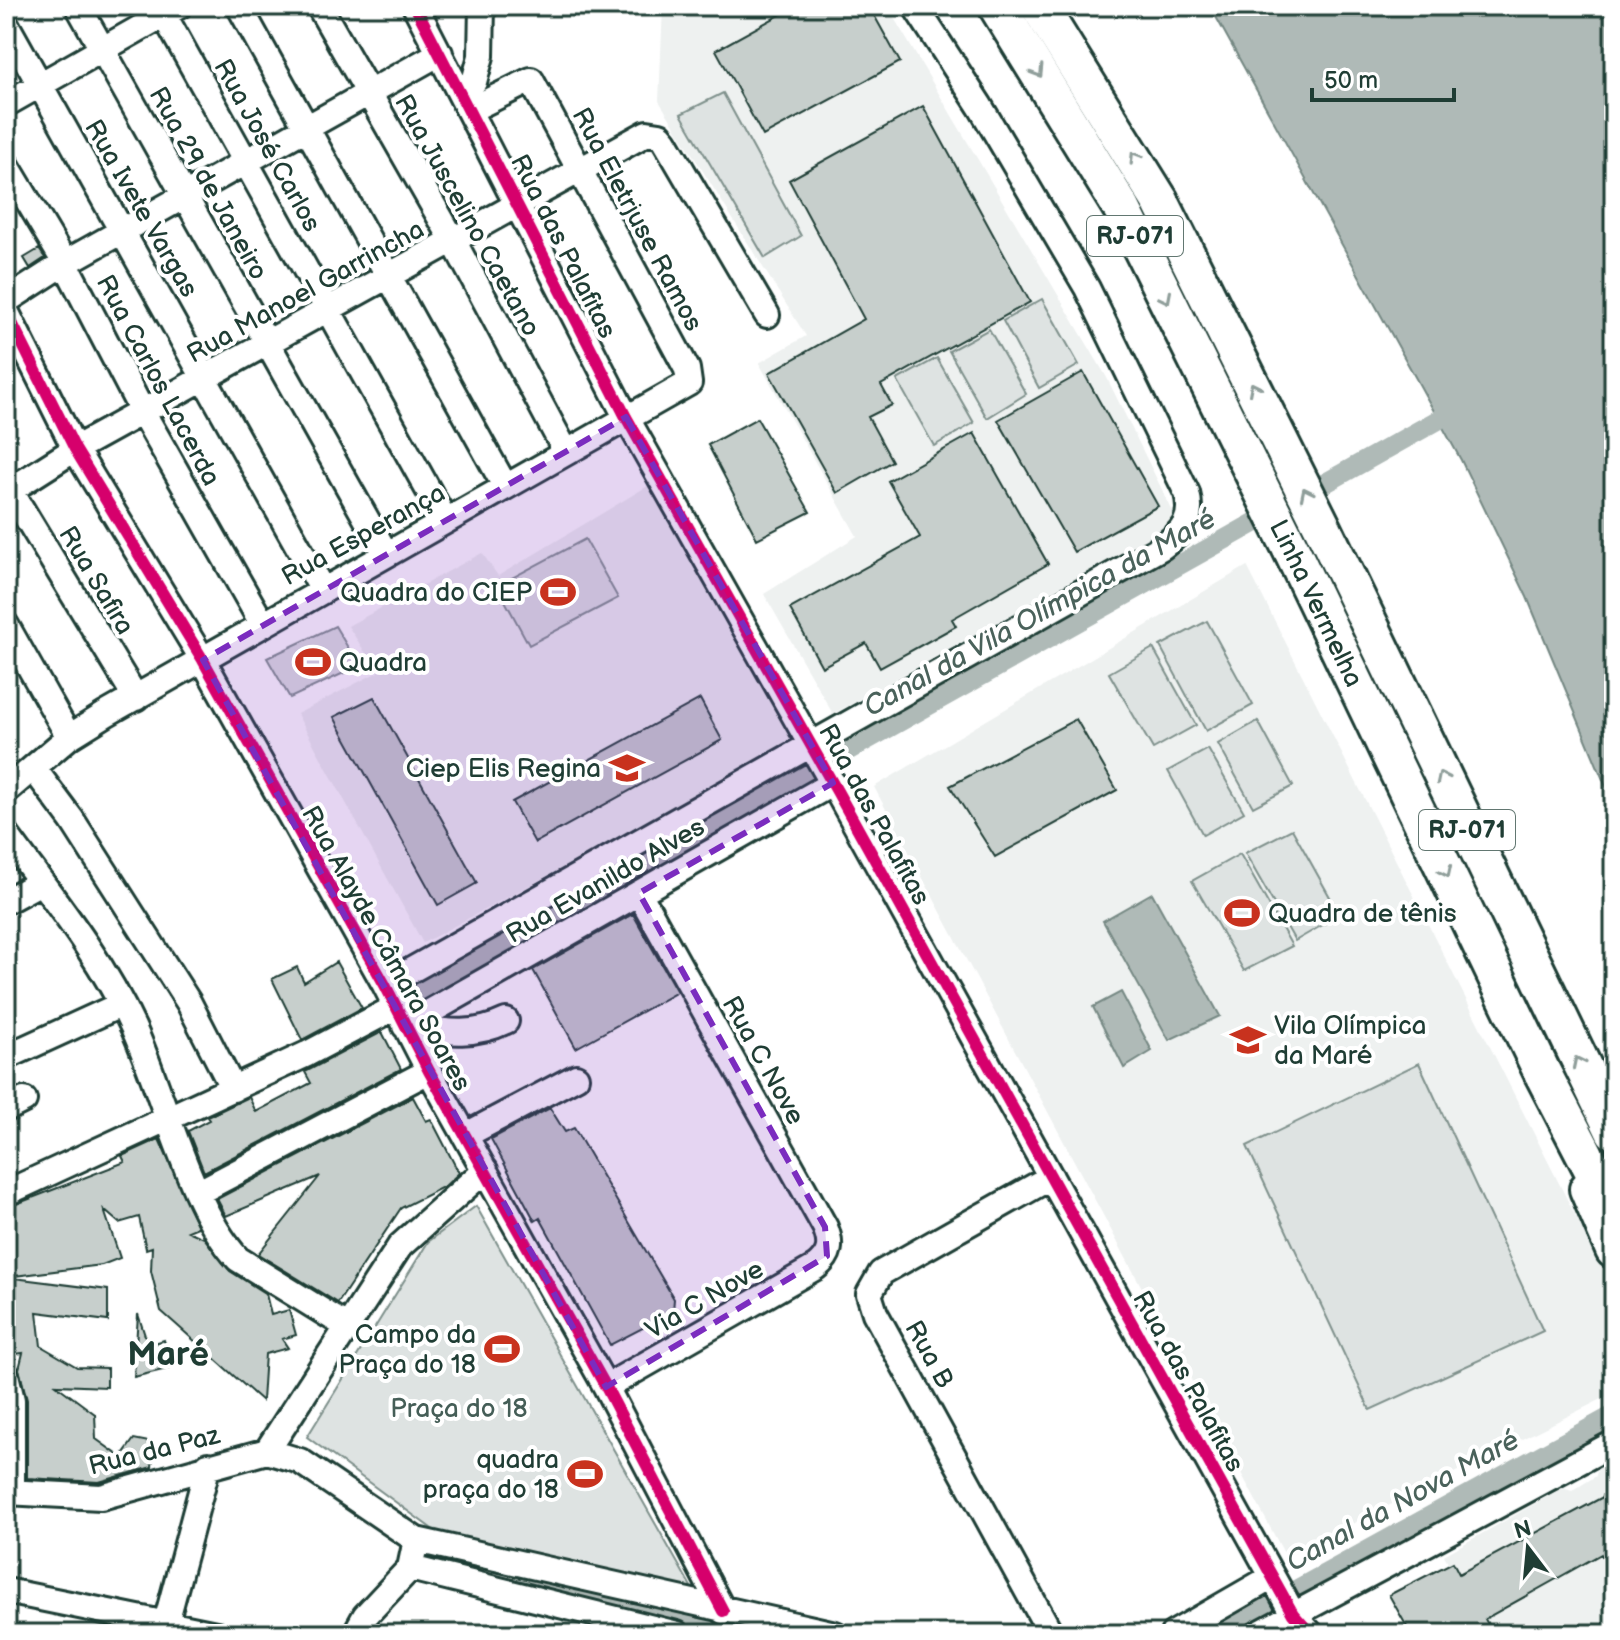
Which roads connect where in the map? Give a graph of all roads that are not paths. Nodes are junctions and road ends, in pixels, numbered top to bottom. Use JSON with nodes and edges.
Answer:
{"nodes":[{"id":1,"x":78,"y":6,"type":"edge"},
{"id":2,"x":239,"y":6,"type":"edge"},
{"id":3,"x":319,"y":6,"type":"edge"},
{"id":4,"x":415,"y":6,"type":"edge"},
{"id":5,"x":482,"y":6,"type":"edge"},
{"id":6,"x":915,"y":6,"type":"edge"},
{"id":7,"x":997,"y":6,"type":"edge"},
{"id":8,"x":1039,"y":6,"type":"edge"},
{"id":9,"x":167,"y":9,"type":"edge"},
{"id":10,"x":6,"y":24,"type":"edge"},
{"id":11,"x":103,"y":49,"type":"junction"},
{"id":12,"x":440,"y":53,"type":"junction"},
{"id":13,"x":40,"y":84,"type":"junction"},
{"id":14,"x":369,"y":94,"type":"junction"},
{"id":15,"x":465,"y":100,"type":"junction"},
{"id":16,"x":6,"y":104,"type":"edge"},
{"id":17,"x":307,"y":128,"type":"junction"},
{"id":18,"x":246,"y":163,"type":"junction"},
{"id":19,"x":6,"y":164,"type":"edge"},
{"id":20,"x":581,"y":172,"type":"junction"},
{"id":21,"x":184,"y":197,"type":"junction"},
{"id":22,"x":519,"y":207,"type":"junction"},
{"id":23,"x":122,"y":232,"type":"junction"},
{"id":24,"x":454,"y":242,"type":"junction"},
{"id":25,"x":65,"y":263,"type":"junction"},
{"id":26,"x":391,"y":276,"type":"junction"},
{"id":27,"x":6,"y":301,"type":"edge"},
{"id":28,"x":329,"y":310,"type":"junction"},
{"id":29,"x":6,"y":311,"type":"edge"},
{"id":30,"x":767,"y":315,"type":"dead end"},
{"id":31,"x":266,"y":342,"type":"junction"},
{"id":32,"x":206,"y":377,"type":"junction"},
{"id":33,"x":686,"y":385,"type":"joint"},
{"id":34,"x":143,"y":413,"type":"junction"},
{"id":35,"x":626,"y":417,"type":"junction"},
{"id":36,"x":75,"y":449,"type":"junction"},
{"id":37,"x":566,"y":452,"type":"junction"},
{"id":38,"x":505,"y":486,"type":"junction"},
{"id":39,"x":8,"y":492,"type":"edge"},
{"id":40,"x":445,"y":520,"type":"junction"},
{"id":41,"x":386,"y":554,"type":"junction"},
{"id":42,"x":322,"y":589,"type":"junction"},
{"id":43,"x":262,"y":623,"type":"junction"},
{"id":44,"x":6,"y":625,"type":"edge"},
{"id":45,"x":203,"y":660,"type":"junction"},
{"id":46,"x":136,"y":698,"type":"junction"},
{"id":47,"x":69,"y":737,"type":"junction"},
{"id":48,"x":822,"y":763,"type":"junction"},
{"id":49,"x":34,"y":769,"type":"junction"},
{"id":50,"x":6,"y":791,"type":"edge"},
{"id":51,"x":6,"y":834,"type":"edge"},
{"id":52,"x":41,"y":882,"type":"junction"},
{"id":53,"x":639,"y":893,"type":"junction"},
{"id":54,"x":6,"y":901,"type":"edge"},
{"id":55,"x":385,"y":985,"type":"junction"},
{"id":56,"x":120,"y":1005,"type":"junction"},
{"id":57,"x":400,"y":1016,"type":"junction"},
{"id":58,"x":506,"y":1021,"type":"dead end"},
{"id":59,"x":6,"y":1057,"type":"edge"},
{"id":60,"x":429,"y":1071,"type":"junction"},
{"id":61,"x":1542,"y":1072,"type":"junction"},
{"id":62,"x":576,"y":1077,"type":"dead end"},
{"id":63,"x":233,"y":1089,"type":"junction"},
{"id":64,"x":169,"y":1120,"type":"junction"},
{"id":65,"x":1614,"y":1131,"type":"edge"},
{"id":66,"x":466,"y":1135,"type":"junction"},
{"id":67,"x":485,"y":1170,"type":"junction"},
{"id":68,"x":1051,"y":1177,"type":"junction"},
{"id":69,"x":199,"y":1192,"type":"junction"},
{"id":70,"x":6,"y":1193,"type":"edge"},
{"id":71,"x":1614,"y":1211,"type":"edge"},
{"id":72,"x":1614,"y":1250,"type":"edge"},
{"id":73,"x":827,"y":1256,"type":"joint"},
{"id":74,"x":348,"y":1327,"type":"junction"},
{"id":75,"x":6,"y":1375,"type":"edge"},
{"id":76,"x":606,"y":1387,"type":"junction"},
{"id":77,"x":1614,"y":1443,"type":"edge"},
{"id":78,"x":267,"y":1451,"type":"junction"},
{"id":79,"x":208,"y":1465,"type":"junction"},
{"id":80,"x":9,"y":1491,"type":"edge"},
{"id":81,"x":416,"y":1540,"type":"junction"},
{"id":82,"x":410,"y":1568,"type":"junction"},
{"id":83,"x":6,"y":1591,"type":"edge"},
{"id":84,"x":1283,"y":1595,"type":"junction"},
{"id":85,"x":723,"y":1611,"type":"junction"},
{"id":86,"x":163,"y":1627,"type":"edge"},
{"id":87,"x":216,"y":1634,"type":"edge"},
{"id":88,"x":355,"y":1634,"type":"edge"},
{"id":89,"x":677,"y":1634,"type":"edge"},
{"id":90,"x":835,"y":1634,"type":"edge"},
{"id":91,"x":1051,"y":1634,"type":"edge"},
{"id":92,"x":1173,"y":1634,"type":"edge"},
{"id":93,"x":1258,"y":1634,"type":"edge"},
{"id":94,"x":1311,"y":1634,"type":"edge"}],
"edges":[{"from":1,"to":11,"type":"street","name":"Rua 29 de Janeiro"},
{"from":2,"to":17,"type":"street"},
{"from":3,"to":14,"type":"street","name":"Rua Juscelino Caetano"},
{"from":4,"to":12,"type":"street","name":"Rua das Palafitas"},
{"from":5,"to":15,"type":"street"},
{"from":6,"to":48,"type":"street"},
{"from":7,"to":61,"type":"highway","name":"Linha Vermelha","number":"RJ-071","one_way":true},
{"from":65,"to":8,"type":"highway","name":"Linha Vermelha","number":"RJ-071","one_way":true},
{"from":9,"to":11,"type":"street"},
{"from":9,"to":18,"type":"street","name":"Rua José Carlos"},
{"from":10,"to":13,"type":"street","name":"Rua Ivete Vargas"},
{"from":11,"to":13,"type":"street"},
{"from":11,"to":21,"type":"street","name":"Rua 29 de Janeiro"},
{"from":12,"to":14,"type":"street"},
{"from":12,"to":15,"type":"street","name":"Rua das Palafitas"},
{"from":13,"to":16,"type":"street"},
{"from":13,"to":23,"type":"street","name":"Rua Ivete Vargas"},
{"from":14,"to":17,"type":"street"},
{"from":14,"to":24,"type":"street","name":"Rua Juscelino Caetano"},
{"from":15,"to":20,"type":"street","name":"Rua Eletrjuse Ramos"},
{"from":15,"to":22,"type":"street","name":"Rua das Palafitas"},
{"from":17,"to":18,"type":"street"},
{"from":17,"to":26,"type":"street"},
{"from":18,"to":21,"type":"street"},
{"from":18,"to":28,"type":"street","name":"Rua José Carlos"},
{"from":19,"to":25,"type":"street","name":"Rua Carlos Lacerda"},
{"from":20,"to":22,"type":"street","name":"Rua Manoel Garrincha"},
{"from":20,"to":30,"type":"street","name":"Rua Manoel Garrincha"},
{"from":20,"to":33,"type":"street","name":"Rua Eletrjuse Ramos"},
{"from":21,"to":23,"type":"street"},
{"from":21,"to":31,"type":"street","name":"Rua 29 de Janeiro"},
{"from":22,"to":24,"type":"street","name":"Rua Manoel Garrincha"},
{"from":22,"to":35,"type":"street","name":"Rua das Palafitas"},
{"from":23,"to":25,"type":"street"},
{"from":23,"to":32,"type":"street","name":"Rua Ivete Vargas"},
{"from":24,"to":26,"type":"street","name":"Rua Manoel Garrincha"},
{"from":24,"to":37,"type":"street","name":"Rua Juscelino Caetano"},
{"from":25,"to":27,"type":"street"},
{"from":25,"to":34,"type":"street","name":"Rua Carlos Lacerda"},
{"from":26,"to":28,"type":"street","name":"Rua Manoel Garrincha"},
{"from":26,"to":38,"type":"street"},
{"from":28,"to":31,"type":"street","name":"Rua Manoel Garrincha"},
{"from":28,"to":40,"type":"street","name":"Rua José Carlos"},
{"from":29,"to":36,"type":"street","name":"Rua Alayde Câmara Soares"},
{"from":31,"to":32,"type":"street","name":"Rua Manoel Garrincha"},
{"from":31,"to":41,"type":"street","name":"Rua 29 de Janeiro"},
{"from":32,"to":34,"type":"street","name":"Rua Manoel Garrincha"},
{"from":32,"to":42,"type":"street","name":"Rua Ivete Vargas"},
{"from":33,"to":35,"type":"street","name":"Rua Esperança"},
{"from":34,"to":36,"type":"street","name":"Rua Manoel Garrincha"},
{"from":34,"to":43,"type":"street","name":"Rua Carlos Lacerda"},
{"from":35,"to":37,"type":"street","name":"Rua Esperança"},
{"from":35,"to":48,"type":"street","name":"Rua das Palafitas"},
{"from":36,"to":39,"type":"street","name":"Rua Manoel Garrincha"},
{"from":36,"to":45,"type":"street","name":"Rua Alayde Câmara Soares"},
{"from":37,"to":38,"type":"street","name":"Rua Esperança"},
{"from":38,"to":40,"type":"street","name":"Rua Esperança"},
{"from":39,"to":46,"type":"street","name":"Rua Safira"},
{"from":40,"to":41,"type":"street","name":"Rua Esperança"},
{"from":41,"to":42,"type":"street","name":"Rua Esperança"},
{"from":42,"to":43,"type":"street","name":"Rua Esperança"},
{"from":43,"to":45,"type":"street","name":"Rua Esperança"},
{"from":44,"to":47,"type":"street"},
{"from":45,"to":46,"type":"street","name":"Rua Esperança"},
{"from":45,"to":55,"type":"street","name":"Rua Alayde Câmara Soares"},
{"from":46,"to":47,"type":"street","name":"Rua Esperança"},
{"from":47,"to":49,"type":"street","name":"Rua Esperança"},
{"from":48,"to":53,"type":"street","name":"Rua Evanildo Alves"},
{"from":48,"to":55,"type":"street","name":"Rua Evanildo Alves"},
{"from":48,"to":68,"type":"street","name":"Rua das Palafitas"},
{"from":49,"to":50,"type":"street","name":"Rua Esperança"},
{"from":49,"to":63,"type":"street"},
{"from":51,"to":52,"type":"street"},
{"from":52,"to":54,"type":"street"},
{"from":52,"to":56,"type":"street"},
{"from":53,"to":57,"type":"street","name":"Rua Evanildo Alves"},
{"from":53,"to":73,"type":"street","name":"Rua C Nove"},
{"from":55,"to":57,"type":"street","name":"Rua Alayde Câmara Soares"},
{"from":56,"to":59,"type":"street"},
{"from":56,"to":64,"type":"street"},
{"from":57,"to":58,"type":"street"},
{"from":57,"to":60,"type":"street","name":"Rua Alayde Câmara Soares"},
{"from":57,"to":63,"type":"street","name":"Rua Evanildo Alves"},
{"from":60,"to":66,"type":"street","name":"Rua Alayde Câmara Soares"},
{"from":60,"to":69,"type":"street"},
{"from":61,"to":71,"type":"highway","name":"Linha Vermelha","number":"RJ-071"},
{"from":61,"to":72,"type":"highway"},
{"from":62,"to":66,"type":"street"},
{"from":63,"to":64,"type":"street","name":"Rua Evanildo Alves"},
{"from":64,"to":69,"type":"street"},
{"from":64,"to":70,"type":"street","name":"Rua Evanildo Alves"},
{"from":66,"to":67,"type":"street","name":"Rua Alayde Câmara Soares"},
{"from":67,"to":74,"type":"street"},
{"from":67,"to":76,"type":"street","name":"Rua Alayde Câmara Soares"},
{"from":68,"to":84,"type":"street","name":"Rua das Palafitas"},
{"from":68,"to":91,"type":"street","name":"Rua B"},
{"from":69,"to":74,"type":"street"},
{"from":73,"to":76,"type":"street","name":"Via C Nove"},
{"from":74,"to":78,"type":"street"},
{"from":75,"to":80,"type":"street"},
{"from":76,"to":85,"type":"street","name":"Rua Alayde Câmara Soares"},
{"from":77,"to":84,"type":"street"},
{"from":78,"to":79,"type":"street","name":"Rua da Paz"},
{"from":78,"to":81,"type":"street"},
{"from":79,"to":80,"type":"street","name":"Rua da Paz"},
{"from":79,"to":86,"type":"street"},
{"from":81,"to":82,"type":"street"},
{"from":81,"to":85,"type":"street"},
{"from":82,"to":88,"type":"street"},
{"from":82,"to":89,"type":"street"},
{"from":83,"to":86,"type":"street"},
{"from":84,"to":92,"type":"street"},
{"from":84,"to":93,"type":"street"},
{"from":84,"to":94,"type":"street","name":"Rua das Palafitas"},
{"from":85,"to":90,"type":"street"},
{"from":86,"to":87,"type":"street"}]}
